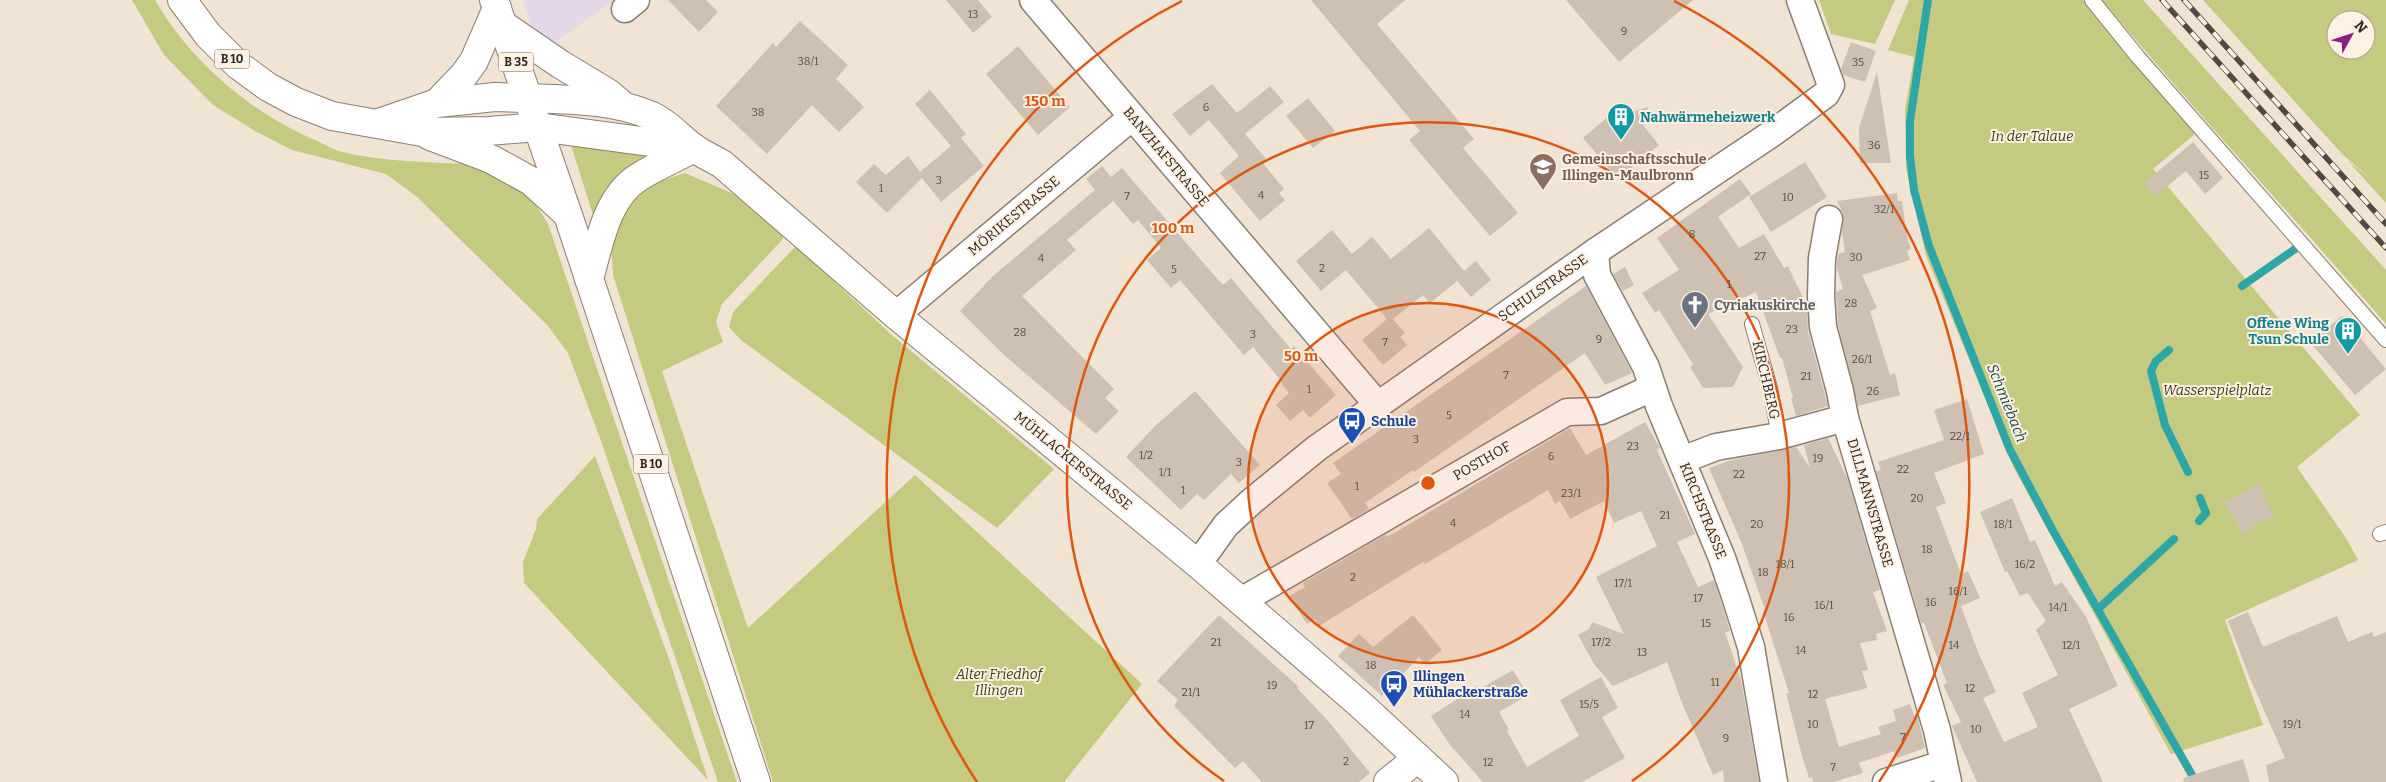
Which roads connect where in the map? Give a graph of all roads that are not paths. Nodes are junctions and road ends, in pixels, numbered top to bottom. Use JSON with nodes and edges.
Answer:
{"nodes":[{"id":1,"x":182,"y":0,"type":"edge"},
{"id":2,"x":1033,"y":0,"type":"edge"},
{"id":3,"x":1800,"y":0,"type":"edge"},
{"id":4,"x":2092,"y":0,"type":"edge"},
{"id":5,"x":498,"y":11,"type":"edge"},
{"id":6,"x":528,"y":98,"type":"junction"},
{"id":7,"x":437,"y":103,"type":"junction"},
{"id":8,"x":623,"y":106,"type":"junction"},
{"id":9,"x":1132,"y":117,"type":"junction"},
{"id":10,"x":379,"y":123,"type":"junction"},
{"id":11,"x":538,"y":127,"type":"junction"},
{"id":12,"x":422,"y":132,"type":"junction"},
{"id":13,"x":694,"y":148,"type":"junction"},
{"id":14,"x":568,"y":216,"type":"junction"},
{"id":15,"x":1829,"y":219,"type":"dead end"},
{"id":16,"x":1595,"y":252,"type":"junction"},
{"id":17,"x":589,"y":279,"type":"junction"},
{"id":18,"x":896,"y":316,"type":"junction"},
{"id":19,"x":1752,"y":324,"type":"dead end"},
{"id":20,"x":2386,"y":340,"type":"edge"},
{"id":21,"x":1652,"y":388,"type":"junction"},
{"id":22,"x":1377,"y":404,"type":"junction"},
{"id":23,"x":1845,"y":418,"type":"junction"},
{"id":24,"x":1779,"y":436,"type":"junction"},
{"id":25,"x":1682,"y":460,"type":"junction"},
{"id":26,"x":1198,"y":564,"type":"junction"},
{"id":27,"x":1241,"y":602,"type":"junction"},
{"id":28,"x":1418,"y":758,"type":"junction"},
{"id":29,"x":1946,"y":773,"type":"edge"},
{"id":30,"x":756,"y":782,"type":"edge"},
{"id":31,"x":1388,"y":782,"type":"edge"},
{"id":32,"x":1444,"y":782,"type":"edge"},
{"id":33,"x":1774,"y":782,"type":"edge"},
{"id":34,"x":1886,"y":782,"type":"edge"}],
"edges":[{"from":1,"to":10,"type":"street","number":"B 10"},
{"from":2,"to":9,"type":"street","name":"BANZHAFSTRASSE"},
{"from":3,"to":16,"type":"street","name":"SCHULSTRASSE"},
{"from":4,"to":20,"type":"lane"},
{"from":5,"to":6,"type":"street","number":"B 35"},
{"from":5,"to":7,"type":"street"},
{"from":5,"to":8,"type":"street"},
{"from":6,"to":7,"type":"street","number":"B 10"},
{"from":6,"to":8,"type":"street","name":"MÜHLACKERSTRASSE"},
{"from":6,"to":11,"type":"street","number":"B 10"},
{"from":7,"to":10,"type":"street","number":"B 10"},
{"from":8,"to":13,"type":"street","name":"MÜHLACKERSTRASSE"},
{"from":9,"to":18,"type":"street","name":"MÖRIKESTRASSE"},
{"from":9,"to":22,"type":"street","name":"BANZHAFSTRASSE"},
{"from":10,"to":12,"type":"street","number":"B 10"},
{"from":11,"to":12,"type":"street","number":"B 10"},
{"from":11,"to":13,"type":"street","name":"MÜHLACKERSTRASSE"},
{"from":11,"to":14,"type":"street","number":"B 10"},
{"from":12,"to":14,"type":"street"},
{"from":13,"to":17,"type":"street"},
{"from":13,"to":18,"type":"street","name":"MÜHLACKERSTRASSE"},
{"from":14,"to":17,"type":"street","number":"B 10"},
{"from":15,"to":23,"type":"street","name":"DILLMANNSTRASSE"},
{"from":16,"to":21,"type":"street","name":"KIRCHSTRASSE"},
{"from":16,"to":22,"type":"street","name":"SCHULSTRASSE"},
{"from":17,"to":30,"type":"street","number":"B 10"},
{"from":18,"to":26,"type":"street","name":"MÜHLACKERSTRASSE"},
{"from":19,"to":24,"type":"lane","name":"KIRCHBERG"},
{"from":21,"to":25,"type":"street","name":"KIRCHSTRASSE"},
{"from":21,"to":27,"type":"street","name":"POSTHOF"},
{"from":22,"to":26,"type":"street","name":"SCHULSTRASSE"},
{"from":23,"to":24,"type":"street","name":"KIRCHBERG"},
{"from":23,"to":29,"type":"street","name":"DILLMANNSTRASSE"},
{"from":24,"to":25,"type":"street","name":"KIRCHBERG"},
{"from":25,"to":33,"type":"street","name":"KIRCHSTRASSE"},
{"from":26,"to":27,"type":"street","name":"MÜHLACKERSTRASSE"},
{"from":27,"to":28,"type":"street","name":"MÜHLACKERSTRASSE"},
{"from":28,"to":31,"type":"street"},
{"from":28,"to":32,"type":"street","name":"MÜHLACKERSTRASSE"},
{"from":29,"to":34,"type":"street"}]}
